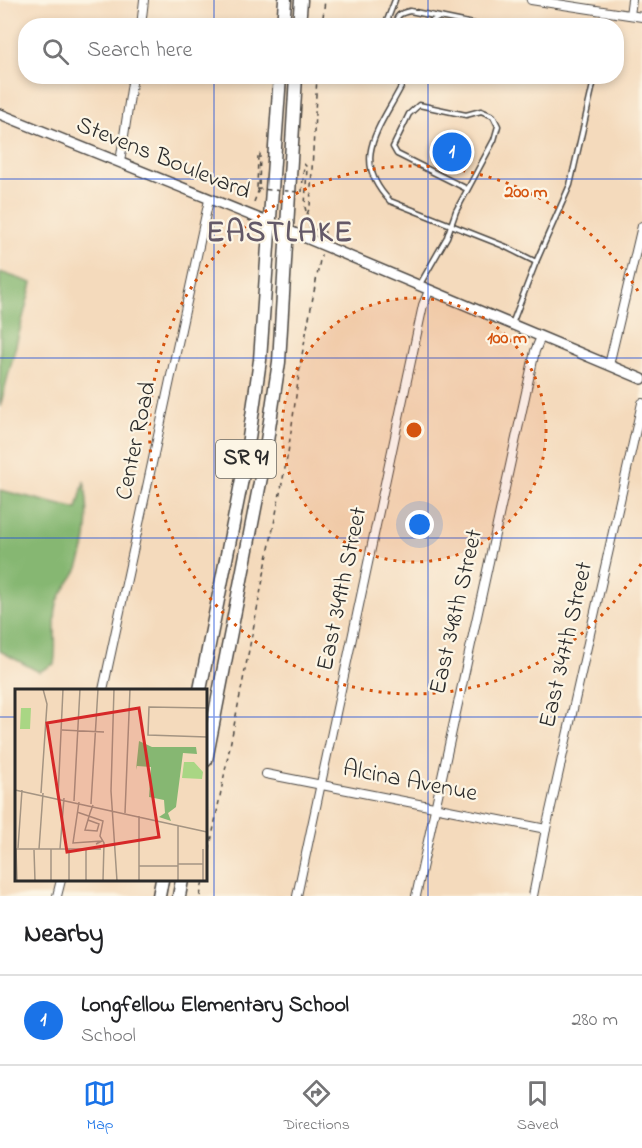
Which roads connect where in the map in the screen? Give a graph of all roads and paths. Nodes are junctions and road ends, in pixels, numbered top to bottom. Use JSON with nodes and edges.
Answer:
{"nodes":[{"id":1,"x":144,"y":0,"type":"edge"},
{"id":2,"x":285,"y":0,"type":"edge"},
{"id":3,"x":301,"y":0,"type":"edge"},
{"id":4,"x":325,"y":0,"type":"edge"},
{"id":5,"x":395,"y":0,"type":"edge"},
{"id":6,"x":531,"y":0,"type":"edge"},
{"id":7,"x":632,"y":0,"type":"edge"},
{"id":8,"x":630,"y":15,"type":"junction"},
{"id":9,"x":642,"y":17,"type":"edge"},
{"id":10,"x":142,"y":18,"type":"edge"},
{"id":11,"x":284,"y":18,"type":"edge"},
{"id":12,"x":300,"y":18,"type":"edge"},
{"id":13,"x":323,"y":18,"type":"edge"},
{"id":14,"x":388,"y":18,"type":"edge"},
{"id":15,"x":396,"y":18,"type":"edge"},
{"id":16,"x":439,"y":18,"type":"edge"},
{"id":17,"x":132,"y":84,"type":"edge"},
{"id":18,"x":279,"y":84,"type":"edge"},
{"id":19,"x":296,"y":84,"type":"edge"},
{"id":20,"x":317,"y":84,"type":"edge"},
{"id":21,"x":402,"y":84,"type":"edge"},
{"id":22,"x":593,"y":84,"type":"edge"},
{"id":23,"x":0,"y":114,"type":"edge"},
{"id":24,"x":120,"y":162,"type":"junction"},
{"id":25,"x":467,"y":189,"type":"junction"},
{"id":26,"x":209,"y":200,"type":"junction"},
{"id":27,"x":254,"y":202,"type":"dead end"},
{"id":28,"x":307,"y":214,"type":"junction"},
{"id":29,"x":270,"y":224,"type":"junction"},
{"id":30,"x":451,"y":225,"type":"junction"},
{"id":31,"x":642,"y":226,"type":"edge"},
{"id":32,"x":288,"y":230,"type":"junction"},
{"id":33,"x":325,"y":232,"type":"dead end"},
{"id":34,"x":321,"y":252,"type":"dead end"},
{"id":35,"x":536,"y":262,"type":"junction"},
{"id":36,"x":419,"y":286,"type":"junction"},
{"id":37,"x":429,"y":291,"type":"junction"},
{"id":38,"x":512,"y":325,"type":"junction"},
{"id":39,"x":542,"y":337,"type":"junction"},
{"id":40,"x":609,"y":365,"type":"junction"},
{"id":41,"x":642,"y":379,"type":"edge"},
{"id":42,"x":642,"y":403,"type":"edge"},
{"id":43,"x":103,"y":689,"type":"edge"},
{"id":44,"x":200,"y":689,"type":"edge"},
{"id":45,"x":207,"y":755,"type":"edge"},
{"id":46,"x":266,"y":774,"type":"dead end"},
{"id":47,"x":321,"y":784,"type":"junction"},
{"id":48,"x":434,"y":807,"type":"junction"},
{"id":49,"x":546,"y":829,"type":"junction"},
{"id":50,"x":207,"y":862,"type":"edge"},
{"id":51,"x":61,"y":881,"type":"edge"},
{"id":52,"x":162,"y":881,"type":"edge"},
{"id":53,"x":182,"y":881,"type":"edge"},
{"id":54,"x":203,"y":881,"type":"edge"},
{"id":55,"x":57,"y":896,"type":"edge"},
{"id":56,"x":159,"y":896,"type":"edge"},
{"id":57,"x":178,"y":896,"type":"edge"},
{"id":58,"x":200,"y":896,"type":"edge"},
{"id":59,"x":297,"y":896,"type":"edge"},
{"id":60,"x":416,"y":896,"type":"edge"},
{"id":61,"x":534,"y":896,"type":"edge"}],
"edges":[{"from":1,"to":10,"type":"street"},
{"from":2,"to":11,"type":"main road"},
{"from":3,"to":12,"type":"main road"},
{"from":4,"to":13,"type":"path"},
{"from":5,"to":14,"type":"lane"},
{"from":6,"to":8,"type":"street"},
{"from":7,"to":8,"type":"street"},
{"from":8,"to":9,"type":"street"},
{"from":15,"to":16,"type":"lane"},
{"from":17,"to":24,"type":"street"},
{"from":18,"to":29,"type":"main road","number":"SR 91"},
{"from":19,"to":32,"type":"main road","number":"SR 91"},
{"from":20,"to":28,"type":"path"},
{"from":21,"to":30,"type":"lane"},
{"from":22,"to":35,"type":"lane"},
{"from":23,"to":24,"type":"street","name":"Stevens Boulevard"},
{"from":24,"to":26,"type":"street","name":"Stevens Boulevard"},
{"from":25,"to":25,"type":"lane"},
{"from":25,"to":30,"type":"lane"},
{"from":26,"to":29,"type":"street","name":"Stevens Boulevard"},
{"from":26,"to":43,"type":"street","name":"Center Road"},
{"from":27,"to":28,"type":"path","bridge":true},
{"from":28,"to":33,"type":"path"},
{"from":29,"to":32,"type":"street","name":"Stevens Boulevard"},
{"from":29,"to":44,"type":"main road","number":"SR 91"},
{"from":30,"to":35,"type":"lane"},
{"from":30,"to":36,"type":"lane"},
{"from":31,"to":40,"type":"street"},
{"from":32,"to":36,"type":"street","name":"Stevens Boulevard"},
{"from":32,"to":45,"type":"main road","number":"SR 91"},
{"from":34,"to":50,"type":"path"},
{"from":35,"to":38,"type":"lane"},
{"from":36,"to":37,"type":"street","name":"Stevens Boulevard"},
{"from":37,"to":38,"type":"street","name":"Stevens Boulevard"},
{"from":37,"to":47,"type":"street","name":"East 349th Street"},
{"from":38,"to":39,"type":"street","name":"Stevens Boulevard"},
{"from":39,"to":40,"type":"street","name":"Stevens Boulevard"},
{"from":39,"to":48,"type":"street","name":"East 348th Street"},
{"from":40,"to":41,"type":"street","name":"Stevens Boulevard"},
{"from":42,"to":49,"type":"street","name":"East 347th Street"},
{"from":46,"to":47,"type":"street","name":"Alcina Avenue"},
{"from":47,"to":48,"type":"street","name":"Alcina Avenue"},
{"from":47,"to":59,"type":"street","name":"East 349th Street"},
{"from":48,"to":49,"type":"street","name":"Alcina Avenue"},
{"from":48,"to":60,"type":"street","name":"East 348th Street"},
{"from":49,"to":61,"type":"street","name":"East 347th Street"},
{"from":51,"to":55,"type":"street"},
{"from":52,"to":56,"type":"main road"},
{"from":53,"to":57,"type":"main road"},
{"from":54,"to":58,"type":"path"}]}
